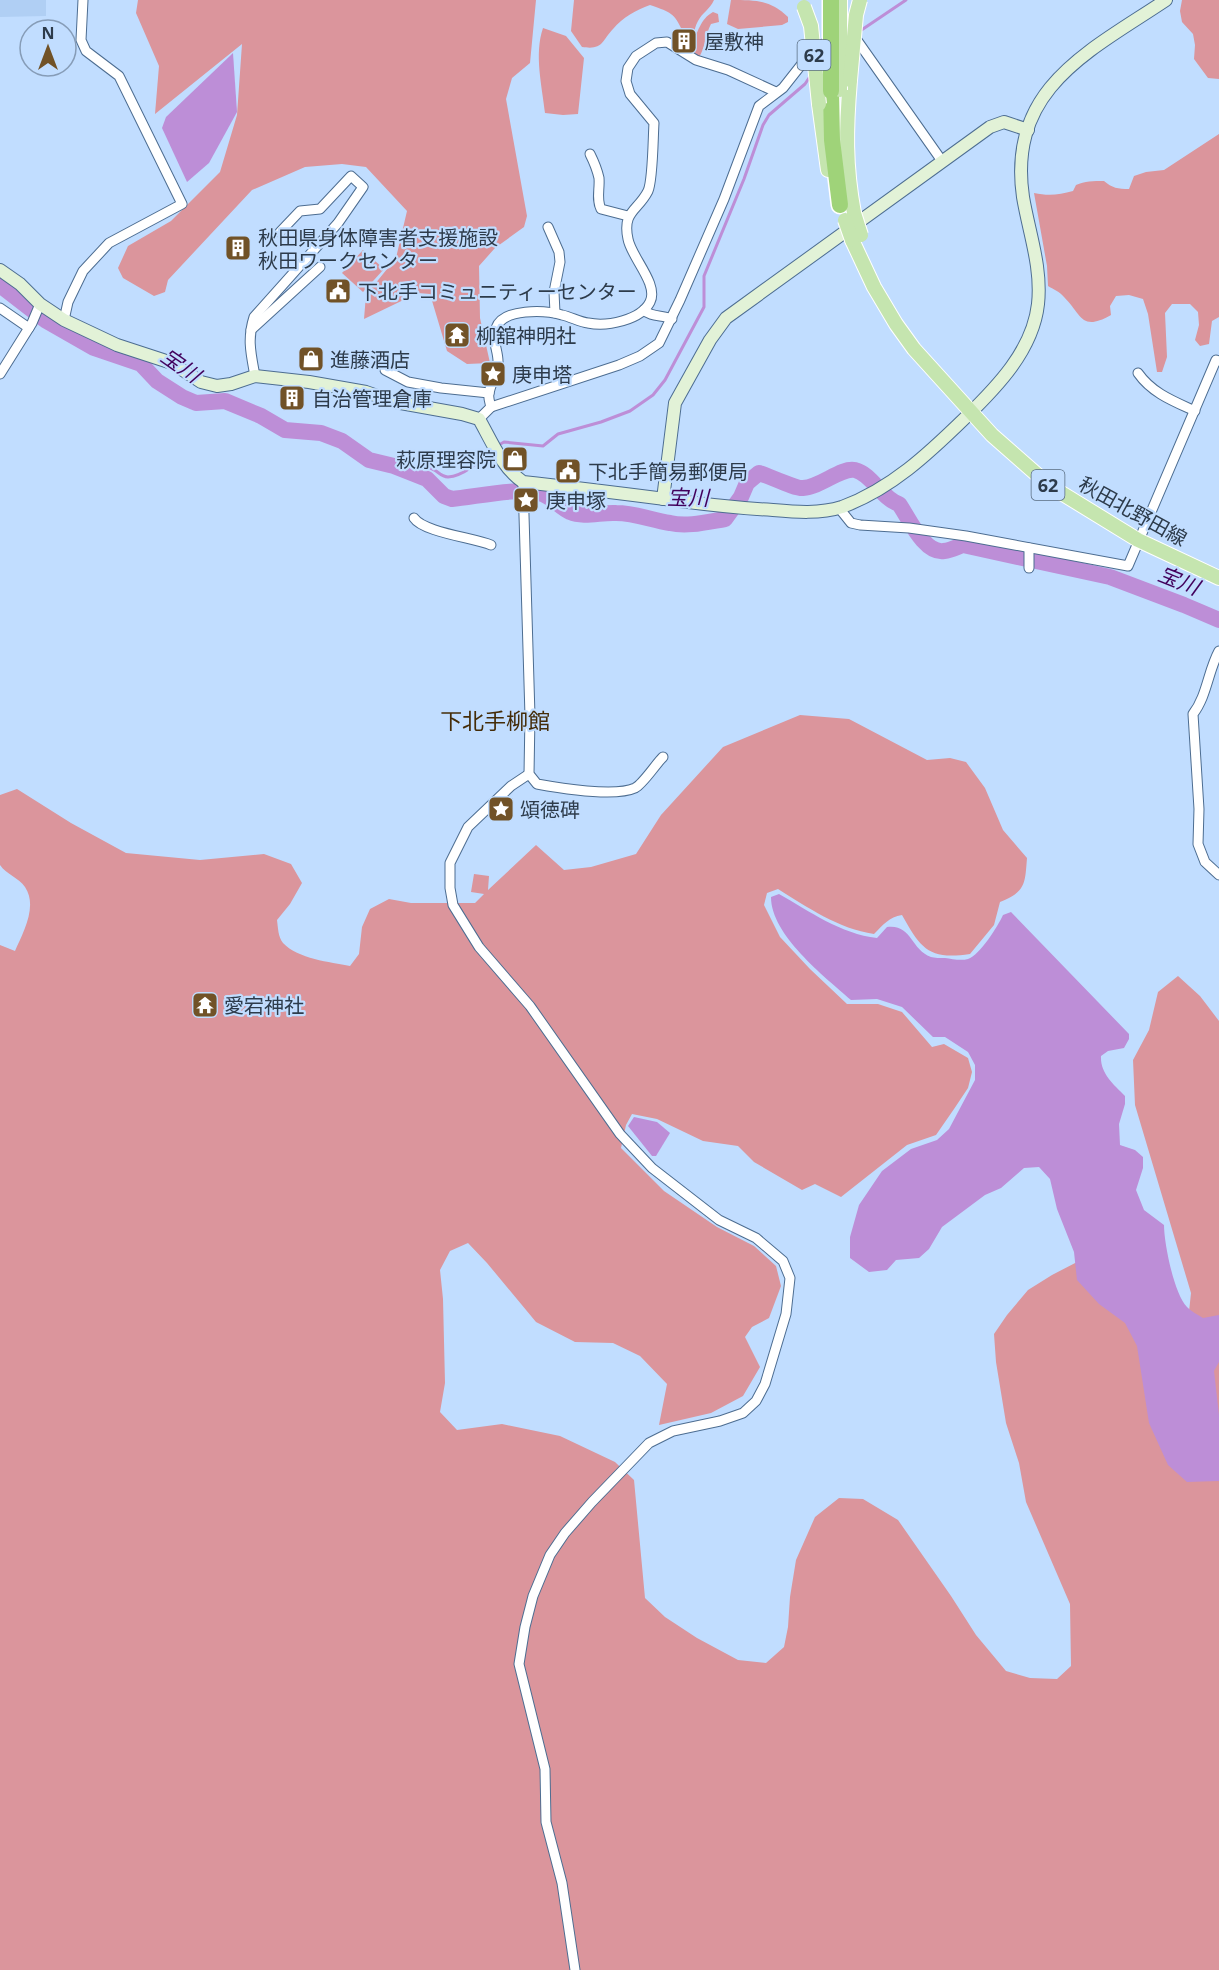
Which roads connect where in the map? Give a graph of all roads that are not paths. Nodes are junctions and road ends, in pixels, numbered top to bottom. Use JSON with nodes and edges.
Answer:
{"nodes":[{"id":1,"x":83,"y":0,"type":"edge"},
{"id":2,"x":831,"y":0,"type":"edge"},
{"id":3,"x":840,"y":0,"type":"edge"},
{"id":4,"x":860,"y":0,"type":"edge"},
{"id":5,"x":1166,"y":0,"type":"edge"},
{"id":6,"x":802,"y":3,"type":"edge"},
{"id":7,"x":840,"y":87,"type":"junction"},
{"id":8,"x":776,"y":93,"type":"junction"},
{"id":9,"x":1028,"y":130,"type":"junction"},
{"id":10,"x":590,"y":154,"type":"dead end"},
{"id":11,"x":942,"y":160,"type":"junction"},
{"id":12,"x":846,"y":213,"type":"junction"},
{"id":13,"x":628,"y":216,"type":"junction"},
{"id":14,"x":548,"y":227,"type":"dead end"},
{"id":15,"x":280,"y":232,"type":"dead end"},
{"id":16,"x":320,"y":267,"type":"dead end"},
{"id":17,"x":0,"y":270,"type":"edge"},
{"id":18,"x":39,"y":307,"type":"junction"},
{"id":19,"x":0,"y":308,"type":"edge"},
{"id":20,"x":644,"y":310,"type":"junction"},
{"id":21,"x":555,"y":313,"type":"junction"},
{"id":22,"x":672,"y":319,"type":"junction"},
{"id":23,"x":64,"y":320,"type":"junction"},
{"id":24,"x":31,"y":325,"type":"junction"},
{"id":25,"x":249,"y":332,"type":"junction"},
{"id":26,"x":1219,"y":361,"type":"edge"},
{"id":27,"x":385,"y":370,"type":"dead end"},
{"id":28,"x":0,"y":373,"type":"edge"},
{"id":29,"x":1138,"y":373,"type":"dead end"},
{"id":30,"x":255,"y":376,"type":"junction"},
{"id":31,"x":489,"y":393,"type":"junction"},
{"id":32,"x":491,"y":407,"type":"junction"},
{"id":33,"x":1194,"y":411,"type":"junction"},
{"id":34,"x":971,"y":413,"type":"junction"},
{"id":35,"x":479,"y":419,"type":"junction"},
{"id":36,"x":522,"y":488,"type":"junction"},
{"id":37,"x":663,"y":499,"type":"junction"},
{"id":38,"x":839,"y":507,"type":"junction"},
{"id":39,"x":414,"y":518,"type":"dead end"},
{"id":40,"x":1138,"y":540,"type":"junction"},
{"id":41,"x":491,"y":545,"type":"dead end"},
{"id":42,"x":1029,"y":548,"type":"junction"},
{"id":43,"x":1029,"y":568,"type":"dead end"},
{"id":44,"x":1219,"y":578,"type":"edge"},
{"id":45,"x":1219,"y":651,"type":"edge"},
{"id":46,"x":663,"y":757,"type":"dead end"},
{"id":47,"x":529,"y":774,"type":"junction"},
{"id":48,"x":1219,"y":875,"type":"edge"},
{"id":49,"x":575,"y":1970,"type":"edge"}],
"edges":[{"from":1,"to":23,"type":"street"},
{"from":2,"to":7,"type":"highway","bridge":true},
{"from":3,"to":7,"type":"main road","number":"62","bridge":true},
{"from":4,"to":7,"type":"main road","bridge":true},
{"from":5,"to":9,"type":"street"},
{"from":6,"to":12,"type":"main road","number":"62","bridge":true},
{"from":7,"to":12,"type":"highway"},
{"from":8,"to":11,"type":"street"},
{"from":8,"to":13,"type":"street"},
{"from":8,"to":22,"type":"street"},
{"from":9,"to":11,"type":"street"},
{"from":9,"to":34,"type":"street"},
{"from":10,"to":13,"type":"street"},
{"from":11,"to":37,"type":"street"},
{"from":12,"to":34,"type":"main road","name":"秋田北野田線","number":"62","bridge":true},
{"from":13,"to":20,"type":"street"},
{"from":14,"to":21,"type":"street"},
{"from":15,"to":25,"type":"street"},
{"from":16,"to":25,"type":"street"},
{"from":17,"to":18,"type":"street"},
{"from":18,"to":23,"type":"street"},
{"from":18,"to":24,"type":"street"},
{"from":19,"to":24,"type":"street"},
{"from":20,"to":21,"type":"street"},
{"from":20,"to":22,"type":"street"},
{"from":21,"to":31,"type":"street"},
{"from":22,"to":32,"type":"street"},
{"from":23,"to":30,"type":"street"},
{"from":24,"to":28,"type":"street"},
{"from":25,"to":30,"type":"street"},
{"from":26,"to":33,"type":"street"},
{"from":27,"to":31,"type":"street"},
{"from":29,"to":33,"type":"street"},
{"from":30,"to":35,"type":"street"},
{"from":31,"to":32,"type":"street"},
{"from":32,"to":35,"type":"street"},
{"from":33,"to":40,"type":"street"},
{"from":34,"to":38,"type":"street"},
{"from":34,"to":40,"type":"main road","name":"秋田北野田線","number":"62"},
{"from":35,"to":36,"type":"street"},
{"from":36,"to":37,"type":"street"},
{"from":36,"to":47,"type":"street"},
{"from":37,"to":38,"type":"street"},
{"from":38,"to":42,"type":"street"},
{"from":39,"to":41,"type":"street"},
{"from":40,"to":42,"type":"street"},
{"from":40,"to":44,"type":"main road","name":"秋田北野田線","number":"62"},
{"from":42,"to":43,"type":"street"},
{"from":45,"to":48,"type":"street"},
{"from":46,"to":47,"type":"street"},
{"from":47,"to":49,"type":"street"}]}
